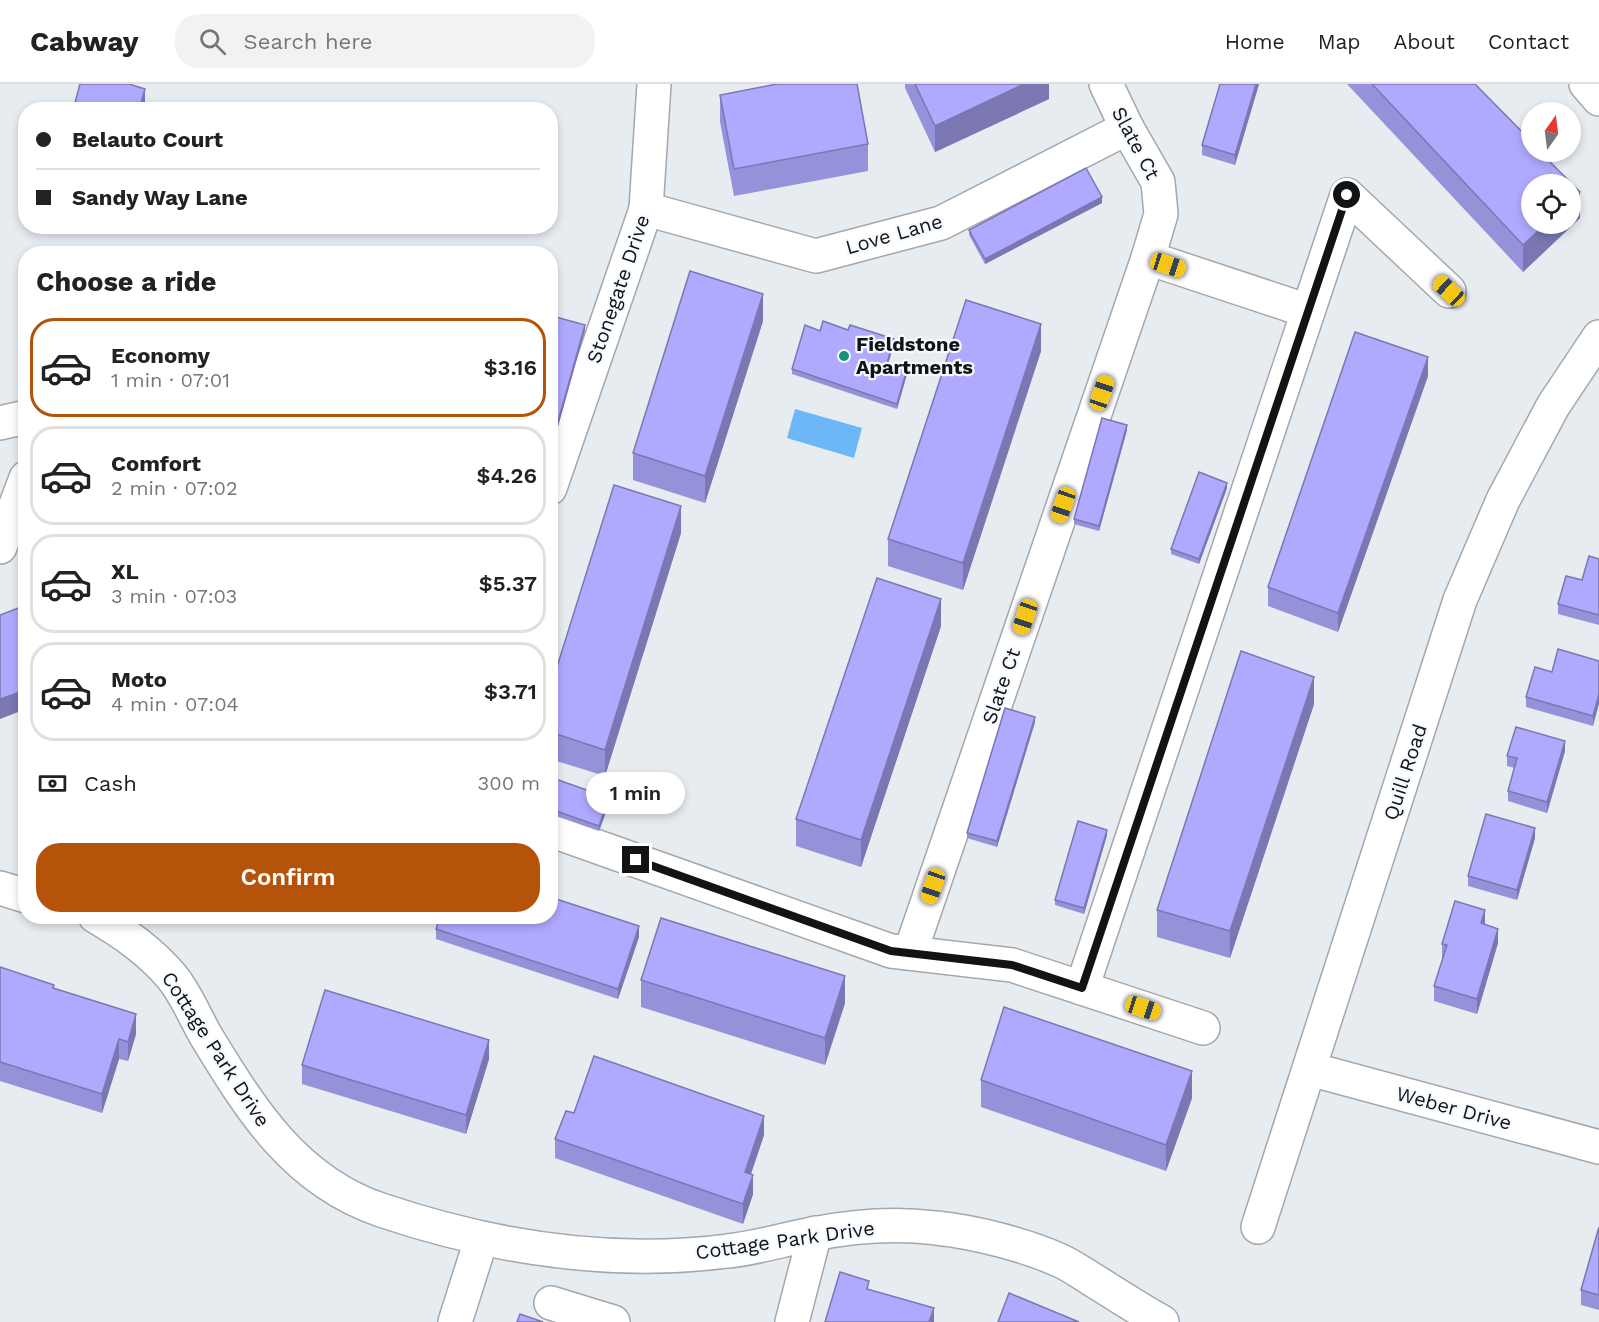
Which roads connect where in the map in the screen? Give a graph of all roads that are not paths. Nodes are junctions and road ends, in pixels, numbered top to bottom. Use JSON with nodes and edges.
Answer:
{"nodes":[{"id":1,"x":654,"y":84,"type":"edge"},
{"id":2,"x":1106,"y":84,"type":"edge"},
{"id":3,"x":1586,"y":84,"type":"edge"},
{"id":4,"x":1599,"y":99,"type":"edge"},
{"id":5,"x":1127,"y":128,"type":"junction"},
{"id":6,"x":646,"y":209,"type":"junction"},
{"id":7,"x":1148,"y":258,"type":"junction"},
{"id":8,"x":1449,"y":291,"type":"dead end"},
{"id":9,"x":1308,"y":311,"type":"junction"},
{"id":10,"x":1599,"y":337,"type":"edge"},
{"id":11,"x":18,"y":419,"type":"edge"},
{"id":12,"x":0,"y":423,"type":"edge"},
{"id":13,"x":558,"y":465,"type":"edge"},
{"id":14,"x":18,"y":499,"type":"edge"},
{"id":15,"x":0,"y":547,"type":"edge"},
{"id":16,"x":558,"y":833,"type":"edge"},
{"id":17,"x":0,"y":888,"type":"edge"},
{"id":18,"x":18,"y":894,"type":"edge"},
{"id":19,"x":109,"y":924,"type":"edge"},
{"id":20,"x":910,"y":953,"type":"junction"},
{"id":21,"x":1082,"y":988,"type":"junction"},
{"id":22,"x":1203,"y":1028,"type":"dead end"},
{"id":23,"x":1310,"y":1069,"type":"junction"},
{"id":24,"x":1599,"y":1147,"type":"edge"},
{"id":25,"x":1258,"y":1227,"type":"dead end"},
{"id":26,"x":815,"y":1233,"type":"junction"},
{"id":27,"x":481,"y":1239,"type":"junction"},
{"id":28,"x":551,"y":1303,"type":"dead end"},
{"id":29,"x":1152,"y":1320,"type":"edge"},
{"id":30,"x":455,"y":1322,"type":"edge"},
{"id":31,"x":613,"y":1322,"type":"edge"},
{"id":32,"x":792,"y":1322,"type":"edge"}],
"edges":[{"from":1,"to":6,"type":"street","name":"Stonegate Drive"},
{"from":2,"to":5,"type":"street","name":"Slate Ct"},
{"from":3,"to":4,"type":"street"},
{"from":5,"to":6,"type":"street","name":"Love Lane"},
{"from":5,"to":7,"type":"street","name":"Slate Ct"},
{"from":6,"to":13,"type":"street","name":"Stonegate Drive"},
{"from":7,"to":9,"type":"street"},
{"from":7,"to":20,"type":"street","name":"Slate Ct"},
{"from":8,"to":9,"type":"street"},
{"from":9,"to":21,"type":"street"},
{"from":10,"to":23,"type":"street","name":"Quill Road"},
{"from":11,"to":12,"type":"street"},
{"from":14,"to":15,"type":"street"},
{"from":16,"to":20,"type":"street"},
{"from":17,"to":18,"type":"street"},
{"from":19,"to":27,"type":"street","name":"Cottage Park Drive"},
{"from":20,"to":21,"type":"street"},
{"from":21,"to":22,"type":"street"},
{"from":23,"to":24,"type":"street","name":"Weber Drive"},
{"from":23,"to":25,"type":"street","name":"Quill Road"},
{"from":26,"to":27,"type":"street","name":"Cottage Park Drive"},
{"from":26,"to":29,"type":"street","name":"Cottage Park Drive"},
{"from":26,"to":32,"type":"street"},
{"from":27,"to":30,"type":"street"},
{"from":28,"to":31,"type":"street"}]}
